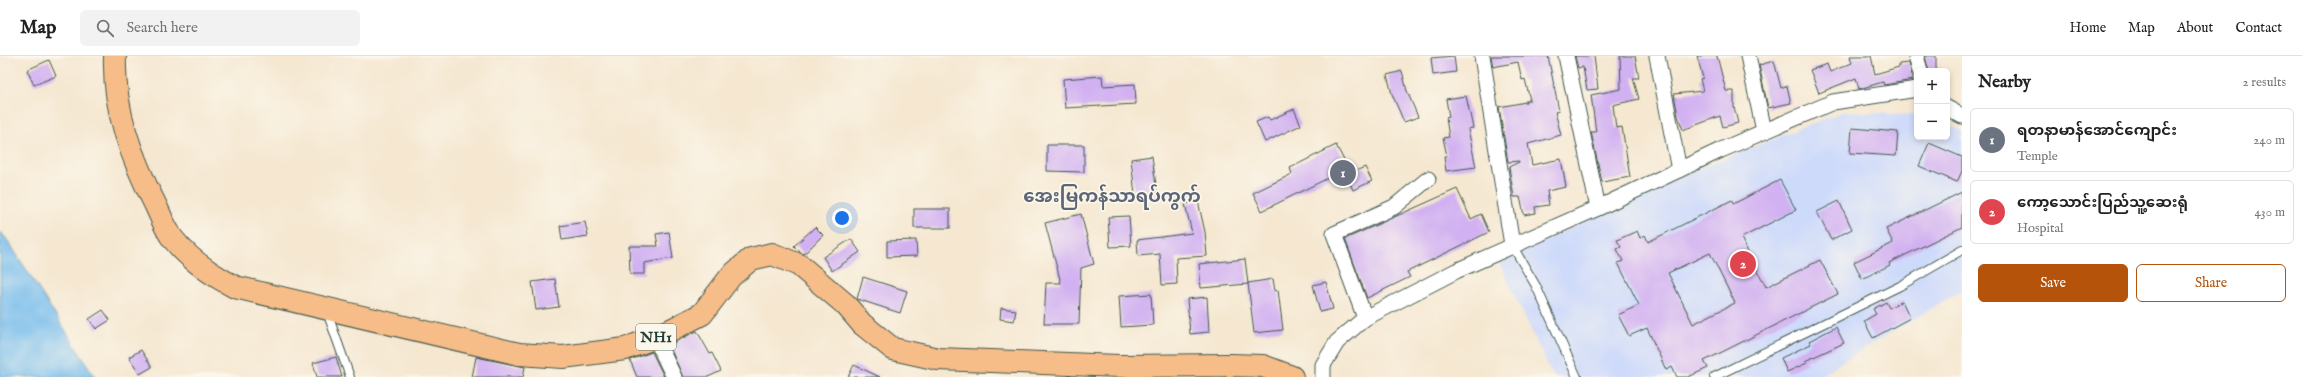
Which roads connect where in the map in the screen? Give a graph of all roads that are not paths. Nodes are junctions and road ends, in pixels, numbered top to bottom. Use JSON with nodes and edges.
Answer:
{"nodes":[{"id":1,"x":115,"y":56,"type":"edge"},
{"id":2,"x":1482,"y":56,"type":"edge"},
{"id":3,"x":1566,"y":56,"type":"edge"},
{"id":4,"x":1656,"y":56,"type":"edge"},
{"id":5,"x":1748,"y":56,"type":"edge"},
{"id":6,"x":1916,"y":56,"type":"edge"},
{"id":7,"x":1919,"y":68,"type":"edge"},
{"id":8,"x":1914,"y":90,"type":"edge"},
{"id":9,"x":1950,"y":110,"type":"edge"},
{"id":10,"x":1962,"y":116,"type":"edge"},
{"id":11,"x":1764,"y":131,"type":"junction"},
{"id":12,"x":1679,"y":170,"type":"junction"},
{"id":13,"x":1428,"y":178,"type":"dead end"},
{"id":14,"x":1598,"y":208,"type":"junction"},
{"id":15,"x":1512,"y":245,"type":"junction"},
{"id":16,"x":1962,"y":250,"type":"edge"},
{"id":17,"x":325,"y":308,"type":"junction"},
{"id":18,"x":1365,"y":318,"type":"junction"},
{"id":19,"x":655,"y":337,"type":"junction"},
{"id":20,"x":350,"y":377,"type":"edge"},
{"id":21,"x":674,"y":377,"type":"edge"},
{"id":22,"x":1292,"y":377,"type":"edge"},
{"id":23,"x":1323,"y":377,"type":"edge"},
{"id":24,"x":1577,"y":377,"type":"edge"},
{"id":25,"x":1714,"y":377,"type":"edge"}],
"edges":[{"from":1,"to":17,"type":"highway","number":"NH1"},
{"from":2,"to":15,"type":"street"},
{"from":3,"to":14,"type":"street"},
{"from":4,"to":12,"type":"street"},
{"from":5,"to":11,"type":"street"},
{"from":6,"to":7,"type":"street"},
{"from":8,"to":11,"type":"street"},
{"from":9,"to":10,"type":"street"},
{"from":11,"to":12,"type":"street"},
{"from":12,"to":14,"type":"street"},
{"from":13,"to":18,"type":"street"},
{"from":14,"to":15,"type":"street"},
{"from":15,"to":18,"type":"street"},
{"from":15,"to":24,"type":"lane"},
{"from":16,"to":25,"type":"lane"},
{"from":17,"to":19,"type":"highway","number":"NH1"},
{"from":17,"to":20,"type":"lane"},
{"from":18,"to":23,"type":"street"},
{"from":19,"to":21,"type":"street"},
{"from":19,"to":22,"type":"highway","number":"NH1"}]}
